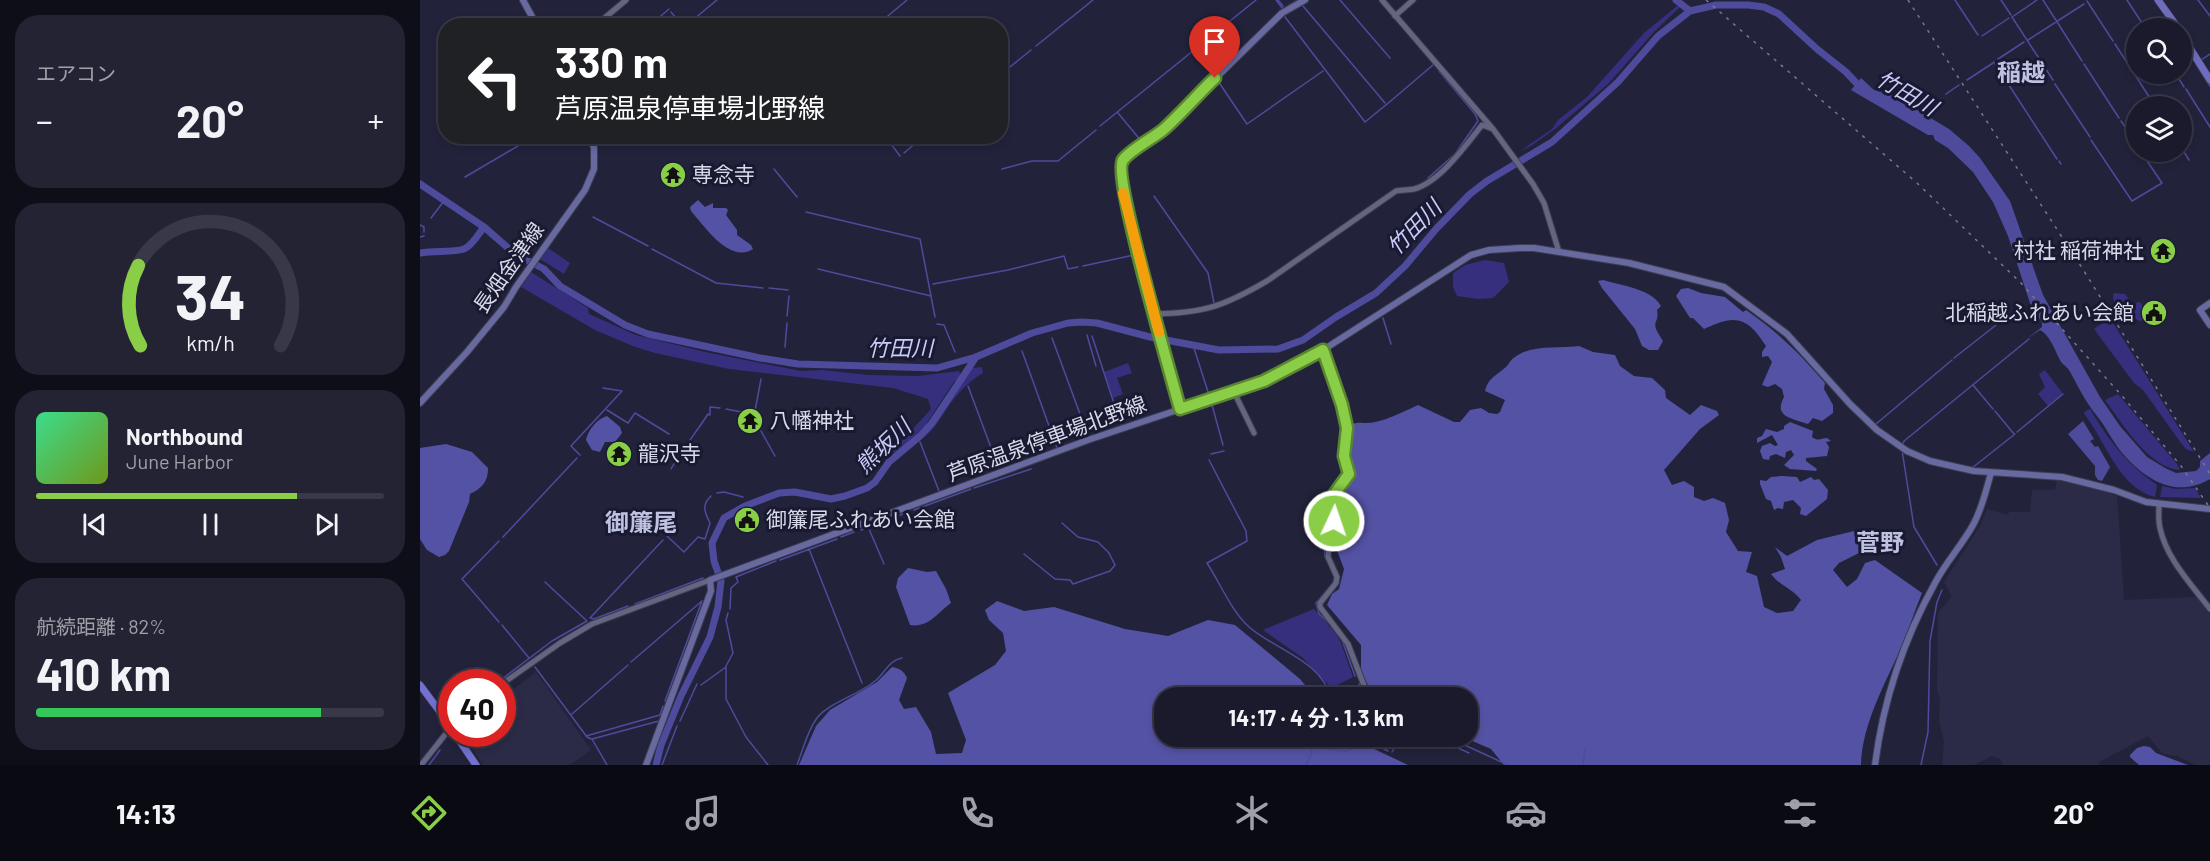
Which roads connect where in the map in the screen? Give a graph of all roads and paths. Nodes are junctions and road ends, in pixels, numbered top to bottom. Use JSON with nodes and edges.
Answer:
{"nodes":[{"id":1,"x":523,"y":0,"type":"edge"},
{"id":2,"x":626,"y":0,"type":"edge"},
{"id":3,"x":1305,"y":0,"type":"edge"},
{"id":4,"x":1382,"y":0,"type":"edge"},
{"id":5,"x":1413,"y":0,"type":"edge"},
{"id":6,"x":2158,"y":0,"type":"edge"},
{"id":7,"x":1395,"y":16,"type":"junction"},
{"id":8,"x":533,"y":18,"type":"edge"},
{"id":9,"x":605,"y":18,"type":"edge"},
{"id":10,"x":2171,"y":18,"type":"edge"},
{"id":11,"x":2192,"y":51,"type":"edge"},
{"id":12,"x":2210,"y":80,"type":"edge"},
{"id":13,"x":1493,"y":129,"type":"junction"},
{"id":14,"x":592,"y":144,"type":"edge"},
{"id":15,"x":1559,"y":252,"type":"junction"},
{"id":16,"x":2210,"y":303,"type":"edge"},
{"id":17,"x":2210,"y":310,"type":"edge"},
{"id":18,"x":2201,"y":312,"type":"junction"},
{"id":19,"x":1155,"y":317,"type":"junction"},
{"id":20,"x":2210,"y":325,"type":"edge"},
{"id":21,"x":1323,"y":350,"type":"junction"},
{"id":22,"x":1233,"y":392,"type":"junction"},
{"id":23,"x":420,"y":403,"type":"edge"},
{"id":24,"x":1180,"y":409,"type":"junction"},
{"id":25,"x":1254,"y":433,"type":"dead end"},
{"id":26,"x":1990,"y":473,"type":"junction"},
{"id":27,"x":2159,"y":504,"type":"junction"},
{"id":28,"x":2210,"y":509,"type":"edge"},
{"id":29,"x":710,"y":580,"type":"junction"},
{"id":30,"x":2210,"y":609,"type":"edge"},
{"id":31,"x":516,"y":674,"type":"edge"},
{"id":32,"x":420,"y":685,"type":"edge"},
{"id":33,"x":1365,"y":687,"type":"edge"},
{"id":34,"x":438,"y":710,"type":"edge"},
{"id":35,"x":438,"y":745,"type":"edge"},
{"id":36,"x":464,"y":747,"type":"edge"},
{"id":37,"x":421,"y":765,"type":"edge"},
{"id":38,"x":476,"y":765,"type":"edge"},
{"id":39,"x":646,"y":765,"type":"edge"},
{"id":40,"x":1875,"y":765,"type":"edge"}],
"edges":[{"from":1,"to":8,"type":"main road"},
{"from":2,"to":9,"type":"street"},
{"from":3,"to":19,"type":"main road"},
{"from":4,"to":7,"type":"street"},
{"from":5,"to":7,"type":"street"},
{"from":6,"to":10,"type":"main road"},
{"from":7,"to":13,"type":"street"},
{"from":11,"to":12,"type":"main road"},
{"from":13,"to":15,"type":"street"},
{"from":13,"to":19,"type":"street"},
{"from":14,"to":23,"type":"main road","name":"長畑金津線"},
{"from":15,"to":21,"type":"main road","name":"芦原温泉停車場北野線"},
{"from":15,"to":26,"type":"main road","name":"芦原温泉停車場北野線"},
{"from":16,"to":18,"type":"main road"},
{"from":17,"to":18,"type":"main road"},
{"from":18,"to":20,"type":"main road"},
{"from":19,"to":24,"type":"main road"},
{"from":21,"to":22,"type":"main road","name":"芦原温泉停車場北野線"},
{"from":21,"to":33,"type":"street"},
{"from":22,"to":24,"type":"main road","name":"芦原温泉停車場北野線"},
{"from":22,"to":25,"type":"street"},
{"from":24,"to":29,"type":"main road","name":"芦原温泉停車場北野線"},
{"from":26,"to":27,"type":"main road","name":"芦原温泉停車場北野線"},
{"from":26,"to":40,"type":"main road"},
{"from":27,"to":28,"type":"main road","name":"芦原温泉停車場北野線"},
{"from":27,"to":30,"type":"street"},
{"from":29,"to":31,"type":"street"},
{"from":29,"to":39,"type":"main road"},
{"from":32,"to":34,"type":"highway"},
{"from":35,"to":37,"type":"street"},
{"from":36,"to":38,"type":"highway"}]}
